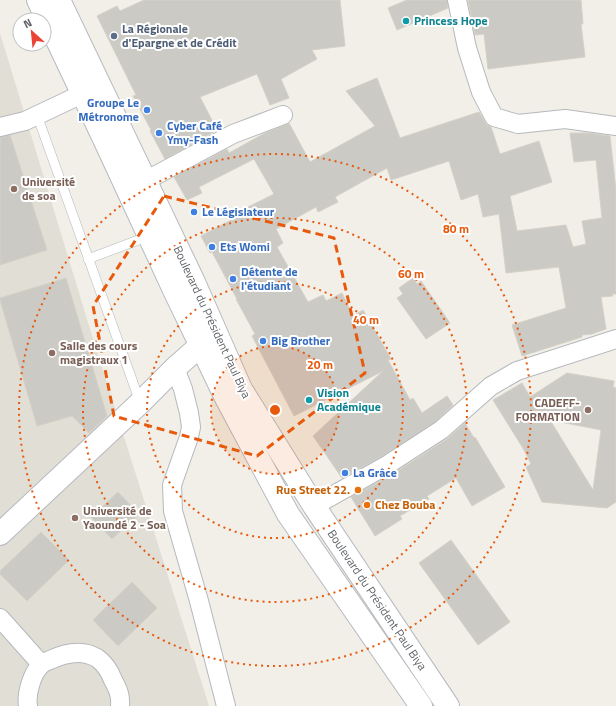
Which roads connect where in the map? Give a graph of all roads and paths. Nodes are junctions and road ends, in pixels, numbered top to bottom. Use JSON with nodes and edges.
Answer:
{"nodes":[{"id":1,"x":38,"y":0,"type":"edge"},
{"id":2,"x":59,"y":0,"type":"edge"},
{"id":3,"x":457,"y":0,"type":"edge"},
{"id":4,"x":82,"y":94,"type":"junction"},
{"id":5,"x":37,"y":115,"type":"junction"},
{"id":6,"x":283,"y":115,"type":"dead end"},
{"id":7,"x":616,"y":126,"type":"edge"},
{"id":8,"x":0,"y":127,"type":"edge"},
{"id":9,"x":145,"y":181,"type":"junction"},
{"id":10,"x":149,"y":236,"type":"junction"},
{"id":11,"x":88,"y":259,"type":"junction"},
{"id":12,"x":208,"y":339,"type":"junction"},
{"id":13,"x":616,"y":339,"type":"edge"},
{"id":14,"x":175,"y":368,"type":"junction"},
{"id":15,"x":140,"y":403,"type":"junction"},
{"id":16,"x":314,"y":506,"type":"junction"},
{"id":17,"x":0,"y":534,"type":"edge"},
{"id":18,"x":0,"y":618,"type":"edge"},
{"id":19,"x":41,"y":664,"type":"junction"},
{"id":20,"x":28,"y":706,"type":"edge"},
{"id":21,"x":120,"y":706,"type":"edge"},
{"id":22,"x":226,"y":706,"type":"edge"},
{"id":23,"x":421,"y":706,"type":"edge"},
{"id":24,"x":448,"y":706,"type":"edge"}],
"edges":[{"from":1,"to":4,"type":"main road","name":"Boulevard du Président Paul Biya"},
{"from":2,"to":9,"type":"main road","name":"Boulevard du Président Paul Biya"},
{"from":3,"to":7,"type":"street"},
{"from":4,"to":5,"type":"street"},
{"from":4,"to":10,"type":"main road","name":"Boulevard du Président Paul Biya"},
{"from":5,"to":8,"type":"street"},
{"from":5,"to":11,"type":"lane"},
{"from":6,"to":9,"type":"street"},
{"from":9,"to":12,"type":"main road","name":"Boulevard du Président Paul Biya"},
{"from":10,"to":11,"type":"lane"},
{"from":10,"to":12,"type":"main road","name":"Boulevard du Président Paul Biya"},
{"from":11,"to":15,"type":"lane"},
{"from":12,"to":14,"type":"main road"},
{"from":12,"to":16,"type":"main road","name":"Boulevard du Président Paul Biya"},
{"from":12,"to":23,"type":"main road","name":"Boulevard du Président Paul Biya"},
{"from":13,"to":16,"type":"street"},
{"from":14,"to":15,"type":"main road"},
{"from":14,"to":22,"type":"street"},
{"from":15,"to":17,"type":"main road"},
{"from":16,"to":24,"type":"main road","name":"Boulevard du Président Paul Biya"},
{"from":18,"to":19,"type":"street"},
{"from":19,"to":20,"type":"street"},
{"from":19,"to":21,"type":"street"}]}
